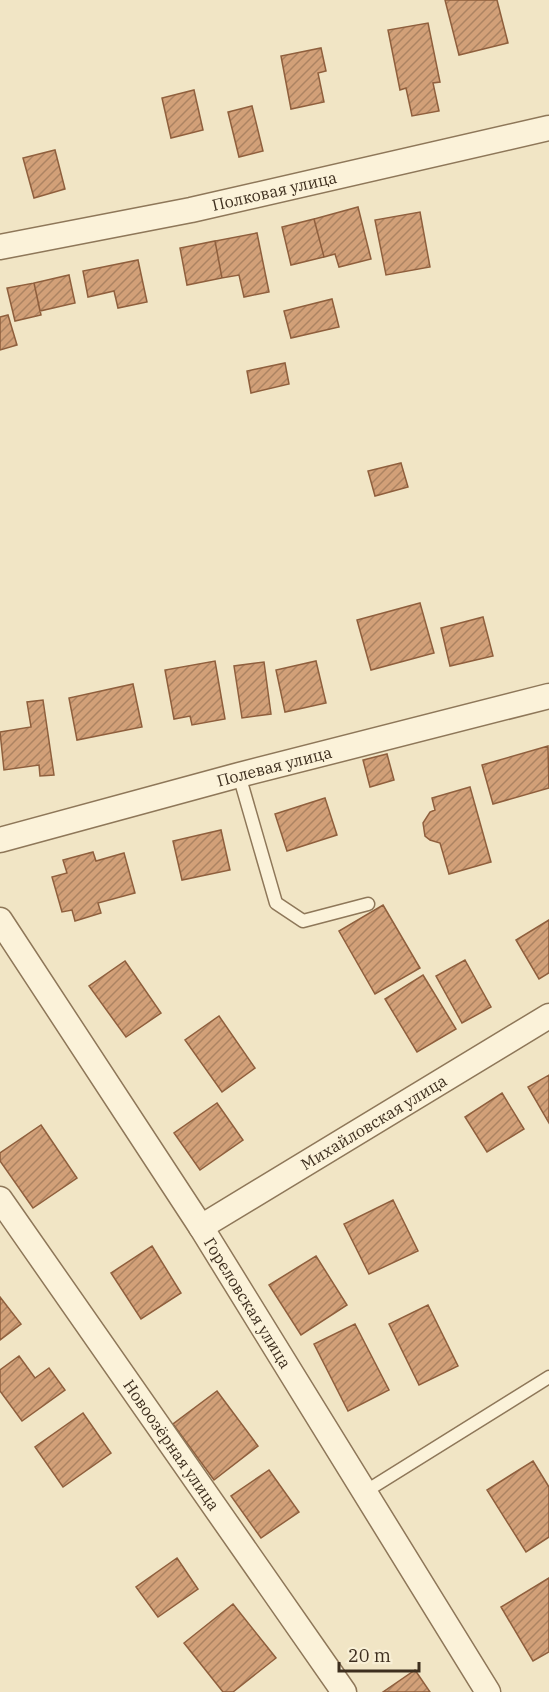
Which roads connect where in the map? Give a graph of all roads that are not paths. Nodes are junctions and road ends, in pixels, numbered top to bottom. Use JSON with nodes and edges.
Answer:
{"nodes":[{"id":1,"x":549,"y":128,"type":"edge"},
{"id":2,"x":0,"y":247,"type":"edge"},
{"id":3,"x":549,"y":696,"type":"edge"},
{"id":4,"x":239,"y":775,"type":"junction"},
{"id":5,"x":0,"y":840,"type":"edge"},
{"id":6,"x":368,"y":904,"type":"dead end"},
{"id":7,"x":0,"y":920,"type":"edge"},
{"id":8,"x":549,"y":1016,"type":"edge"},
{"id":9,"x":0,"y":1199,"type":"edge"},
{"id":10,"x":201,"y":1227,"type":"junction"},
{"id":11,"x":549,"y":1377,"type":"edge"},
{"id":12,"x":363,"y":1493,"type":"junction"},
{"id":13,"x":344,"y":1692,"type":"edge"},
{"id":14,"x":488,"y":1692,"type":"edge"}],
"edges":[{"from":1,"to":2,"type":"street","name":"Полковая улица"},
{"from":3,"to":4,"type":"street","name":"Полевая улица"},
{"from":4,"to":5,"type":"street","name":"Полевая улица"},
{"from":4,"to":6,"type":"lane"},
{"from":7,"to":10,"type":"street","name":"Гореловская улица"},
{"from":8,"to":10,"type":"street","name":"Михайловская улица"},
{"from":9,"to":13,"type":"street","name":"Новоозёрная улица"},
{"from":10,"to":12,"type":"street","name":"Гореловская улица"},
{"from":11,"to":12,"type":"lane"},
{"from":12,"to":14,"type":"street","name":"Гореловская улица"}]}
